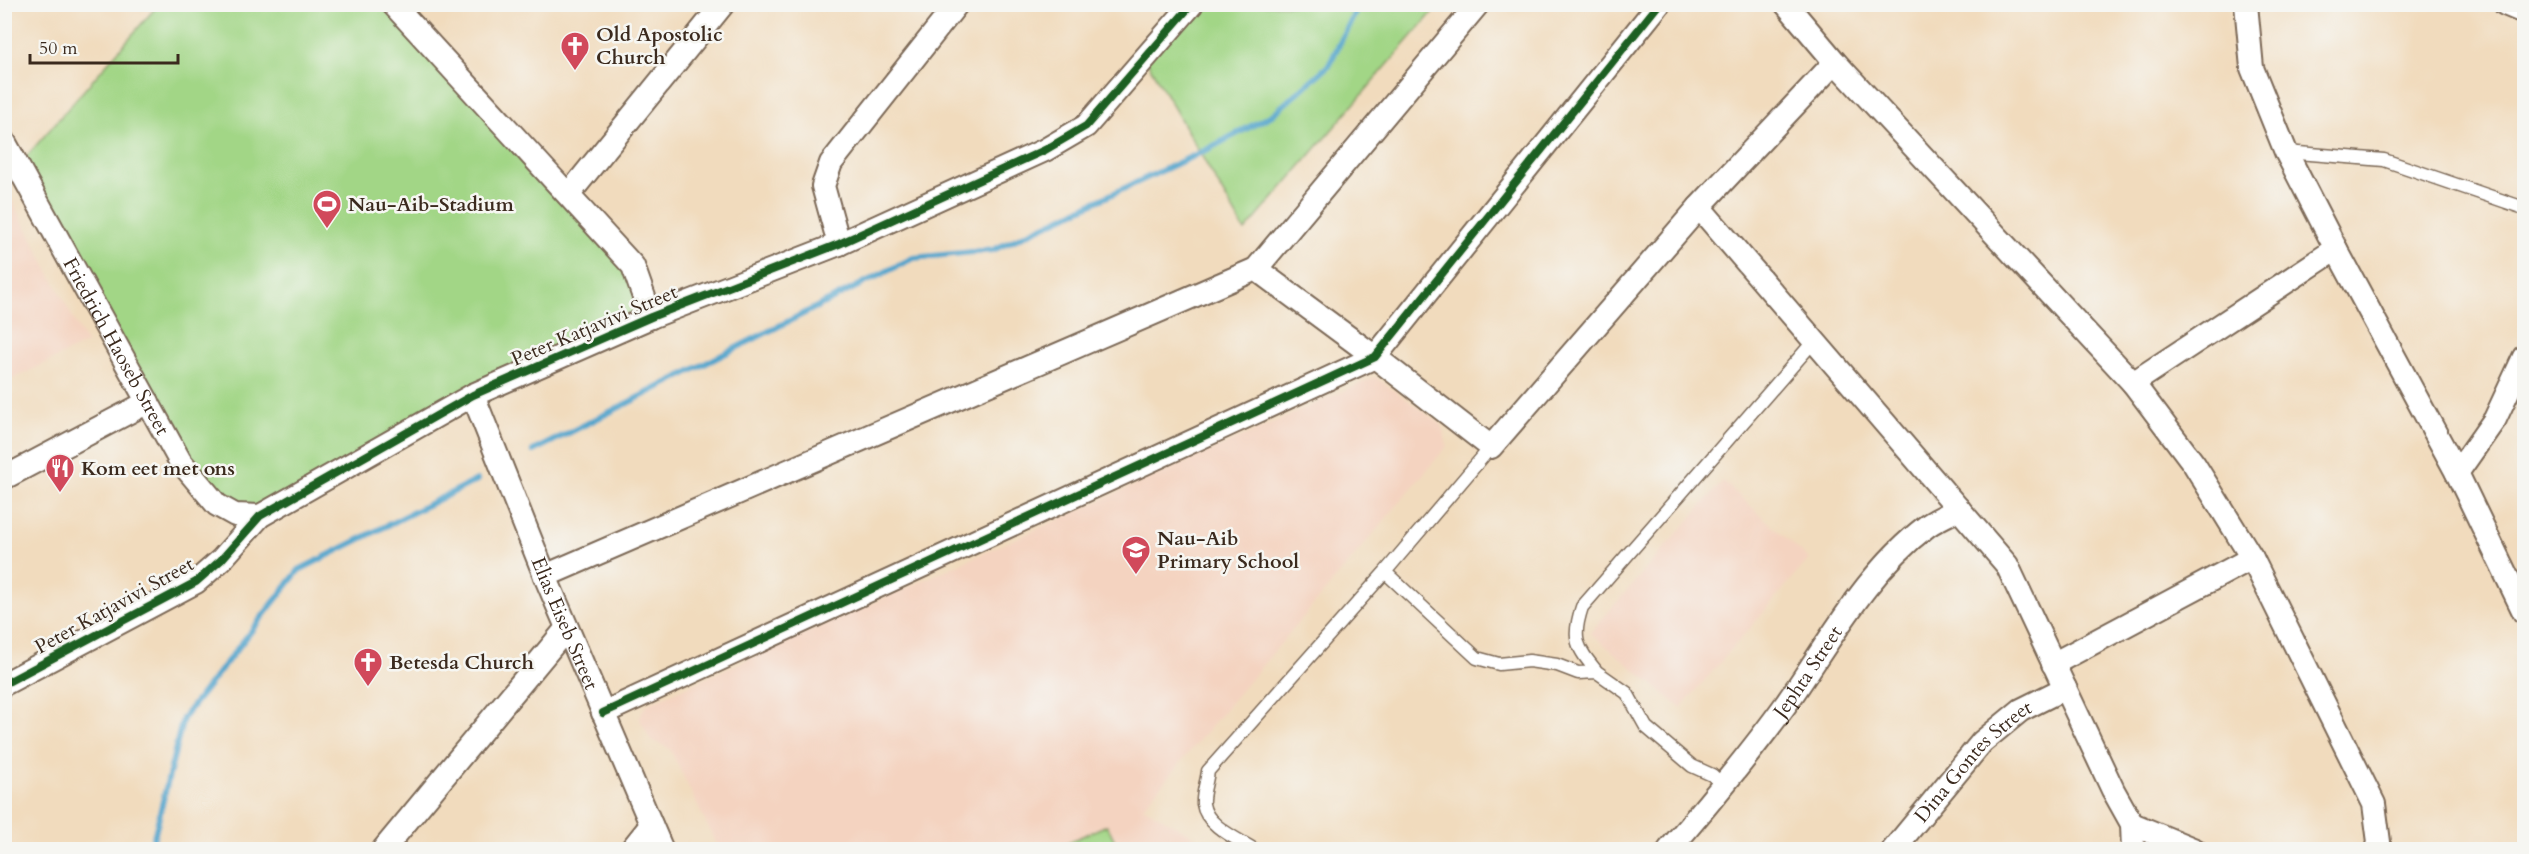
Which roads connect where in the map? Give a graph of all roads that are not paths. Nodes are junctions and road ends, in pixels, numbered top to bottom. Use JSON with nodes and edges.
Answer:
{"nodes":[{"id":1,"x":393,"y":4,"type":"edge"},
{"id":2,"x":723,"y":4,"type":"edge"},
{"id":3,"x":957,"y":4,"type":"edge"},
{"id":4,"x":1192,"y":4,"type":"edge"},
{"id":5,"x":1478,"y":4,"type":"edge"},
{"id":6,"x":1659,"y":4,"type":"edge"},
{"id":7,"x":1786,"y":4,"type":"edge"},
{"id":8,"x":2247,"y":4,"type":"edge"},
{"id":9,"x":2505,"y":4,"type":"edge"},
{"id":10,"x":2524,"y":11,"type":"edge"},
{"id":11,"x":1835,"y":62,"type":"junction"},
{"id":12,"x":4,"y":141,"type":"edge"},
{"id":13,"x":2286,"y":152,"type":"junction"},
{"id":14,"x":569,"y":194,"type":"junction"},
{"id":15,"x":1699,"y":207,"type":"junction"},
{"id":16,"x":2524,"y":208,"type":"edge"},
{"id":17,"x":839,"y":244,"type":"junction"},
{"id":18,"x":2336,"y":249,"type":"junction"},
{"id":19,"x":1256,"y":269,"type":"junction"},
{"id":20,"x":651,"y":317,"type":"junction"},
{"id":21,"x":1814,"y":341,"type":"junction"},
{"id":22,"x":1375,"y":357,"type":"junction"},
{"id":23,"x":2524,"y":357,"type":"edge"},
{"id":24,"x":2133,"y":383,"type":"junction"},
{"id":25,"x":473,"y":395,"type":"junction"},
{"id":26,"x":148,"y":402,"type":"junction"},
{"id":27,"x":1491,"y":447,"type":"junction"},
{"id":28,"x":2457,"y":473,"type":"junction"},
{"id":29,"x":4,"y":478,"type":"edge"},
{"id":30,"x":1959,"y":509,"type":"junction"},
{"id":31,"x":260,"y":516,"type":"junction"},
{"id":32,"x":2253,"y":558,"type":"junction"},
{"id":33,"x":1385,"y":572,"type":"junction"},
{"id":34,"x":545,"y":576,"type":"junction"},
{"id":35,"x":2524,"y":612,"type":"edge"},
{"id":36,"x":567,"y":628,"type":"junction"},
{"id":37,"x":2053,"y":664,"type":"junction"},
{"id":38,"x":1597,"y":672,"type":"junction"},
{"id":39,"x":4,"y":684,"type":"edge"},
{"id":40,"x":2065,"y":688,"type":"junction"},
{"id":41,"x":603,"y":713,"type":"junction"},
{"id":42,"x":1724,"y":786,"type":"junction"},
{"id":43,"x":2132,"y":824,"type":"junction"},
{"id":44,"x":651,"y":825,"type":"junction"},
{"id":45,"x":383,"y":849,"type":"edge"},
{"id":46,"x":631,"y":849,"type":"edge"},
{"id":47,"x":662,"y":849,"type":"edge"},
{"id":48,"x":1255,"y":849,"type":"edge"},
{"id":49,"x":1670,"y":849,"type":"edge"},
{"id":50,"x":1893,"y":849,"type":"edge"},
{"id":51,"x":2133,"y":849,"type":"edge"},
{"id":52,"x":2195,"y":849,"type":"edge"},
{"id":53,"x":2377,"y":849,"type":"edge"}],
"edges":[{"from":1,"to":14,"type":"street"},
{"from":2,"to":14,"type":"street"},
{"from":3,"to":17,"type":"street"},
{"from":4,"to":17,"type":"street","name":"Peter Katjavivi Street"},
{"from":5,"to":19,"type":"street"},
{"from":6,"to":22,"type":"street"},
{"from":7,"to":11,"type":"street"},
{"from":8,"to":13,"type":"street"},
{"from":9,"to":10,"type":"street"},
{"from":11,"to":15,"type":"street"},
{"from":11,"to":24,"type":"street"},
{"from":12,"to":26,"type":"street","name":"Friedrich Haoseb Street"},
{"from":13,"to":16,"type":"lane"},
{"from":13,"to":18,"type":"street"},
{"from":14,"to":20,"type":"street"},
{"from":15,"to":21,"type":"street"},
{"from":15,"to":27,"type":"street"},
{"from":17,"to":20,"type":"street","name":"Peter Katjavivi Street"},
{"from":18,"to":24,"type":"street"},
{"from":18,"to":28,"type":"street"},
{"from":19,"to":22,"type":"street"},
{"from":19,"to":34,"type":"street"},
{"from":20,"to":25,"type":"street","name":"Peter Katjavivi Street"},
{"from":21,"to":30,"type":"street"},
{"from":21,"to":38,"type":"lane"},
{"from":22,"to":27,"type":"street"},
{"from":22,"to":41,"type":"street"},
{"from":23,"to":28,"type":"street"},
{"from":24,"to":32,"type":"street"},
{"from":25,"to":31,"type":"street","name":"Peter Katjavivi Street"},
{"from":25,"to":34,"type":"street","name":"Elias Eiseb Street"},
{"from":26,"to":29,"type":"street"},
{"from":26,"to":31,"type":"street","name":"Friedrich Haoseb Street"},
{"from":27,"to":33,"type":"lane"},
{"from":28,"to":35,"type":"street"},
{"from":30,"to":37,"type":"street"},
{"from":30,"to":42,"type":"street","name":"Jephta Street"},
{"from":31,"to":39,"type":"street","name":"Peter Katjavivi Street"},
{"from":32,"to":37,"type":"street"},
{"from":32,"to":53,"type":"street"},
{"from":33,"to":38,"type":"lane"},
{"from":33,"to":48,"type":"lane"},
{"from":34,"to":36,"type":"street","name":"Elias Eiseb Street"},
{"from":36,"to":41,"type":"street","name":"Elias Eiseb Street"},
{"from":36,"to":45,"type":"street"},
{"from":37,"to":40,"type":"street"},
{"from":38,"to":42,"type":"lane"},
{"from":40,"to":43,"type":"street"},
{"from":40,"to":50,"type":"street","name":"Dina Gontes Street"},
{"from":41,"to":44,"type":"street","name":"Elias Eiseb Street"},
{"from":42,"to":49,"type":"street","name":"Jephta Street"},
{"from":43,"to":51,"type":"street"},
{"from":43,"to":52,"type":"street"},
{"from":44,"to":46,"type":"street"},
{"from":44,"to":47,"type":"street","name":"Elias Eiseb Street"}]}
